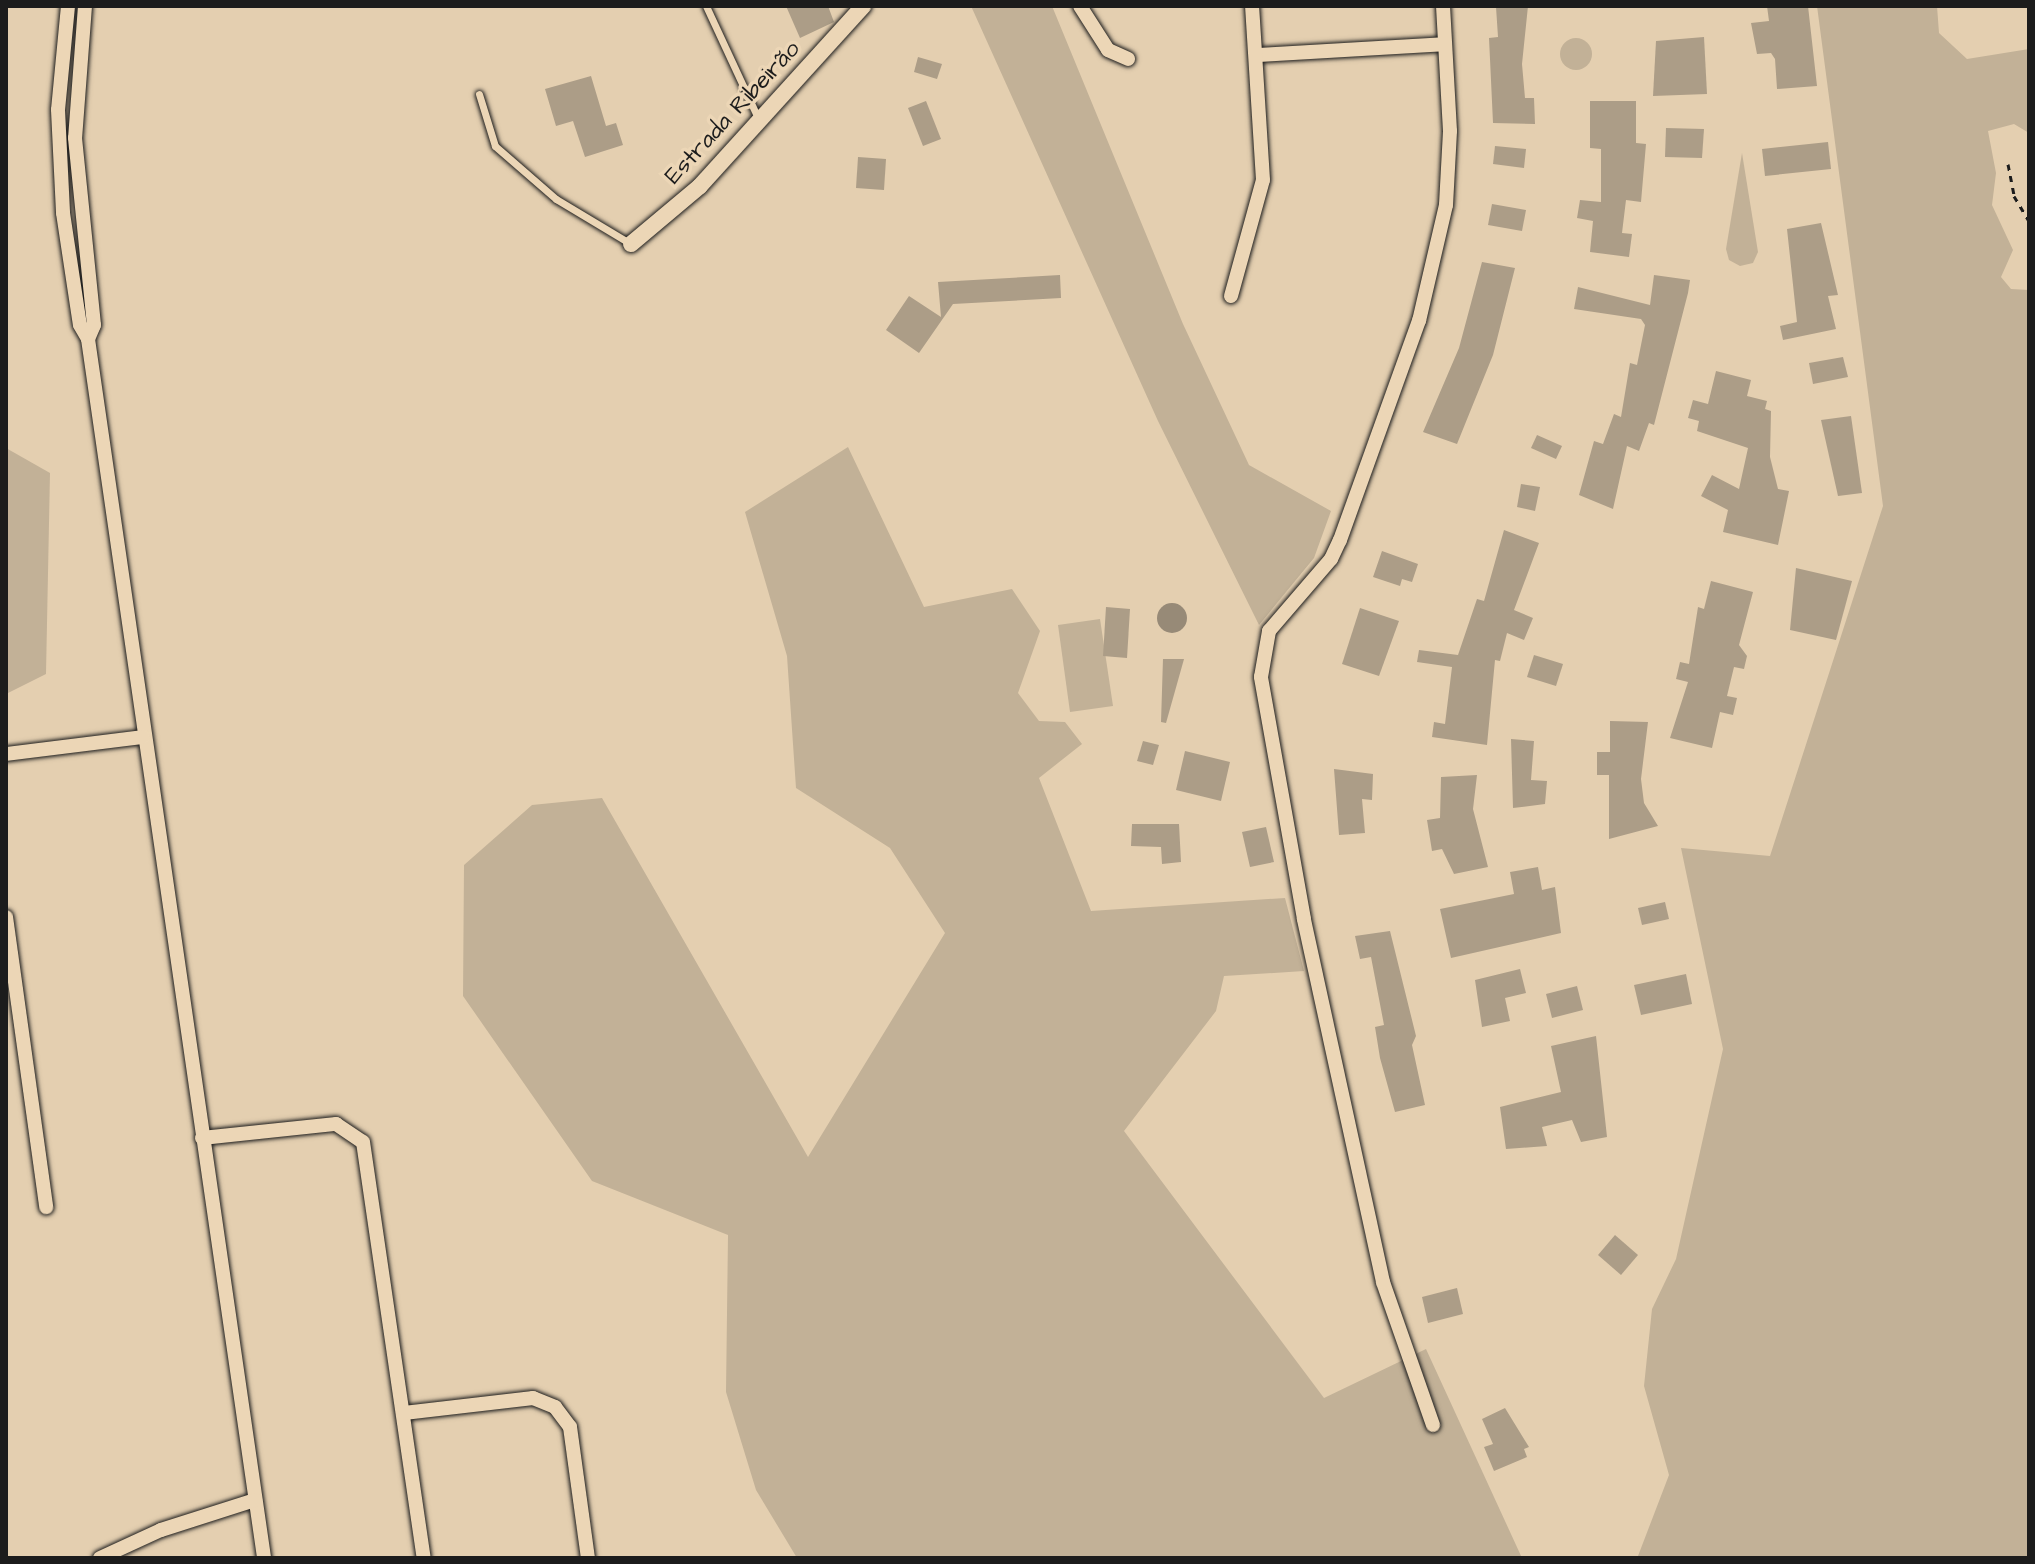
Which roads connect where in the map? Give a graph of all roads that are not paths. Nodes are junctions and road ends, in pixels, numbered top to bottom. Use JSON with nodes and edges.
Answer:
{"nodes":[{"id":1,"x":68,"y":6,"type":"edge"},
{"id":2,"x":85,"y":6,"type":"edge"},
{"id":3,"x":706,"y":6,"type":"edge"},
{"id":4,"x":863,"y":6,"type":"edge"},
{"id":5,"x":1080,"y":6,"type":"edge"},
{"id":6,"x":1252,"y":6,"type":"edge"},
{"id":7,"x":1443,"y":6,"type":"edge"},
{"id":8,"x":1445,"y":44,"type":"junction"},
{"id":9,"x":1257,"y":55,"type":"junction"},
{"id":10,"x":1128,"y":59,"type":"dead end"},
{"id":11,"x":479,"y":94,"type":"dead end"},
{"id":12,"x":759,"y":121,"type":"junction"},
{"id":13,"x":631,"y":244,"type":"joint"},
{"id":14,"x":81,"y":282,"type":"junction"},
{"id":15,"x":1231,"y":296,"type":"dead end"},
{"id":16,"x":143,"y":737,"type":"junction"},
{"id":17,"x":6,"y":754,"type":"edge"},
{"id":18,"x":6,"y":917,"type":"edge"},
{"id":19,"x":202,"y":1138,"type":"junction"},
{"id":20,"x":46,"y":1207,"type":"dead end"},
{"id":21,"x":404,"y":1413,"type":"junction"},
{"id":22,"x":1433,"y":1425,"type":"dead end"},
{"id":23,"x":255,"y":1500,"type":"junction"},
{"id":24,"x":100,"y":1558,"type":"edge"},
{"id":25,"x":264,"y":1558,"type":"edge"},
{"id":26,"x":424,"y":1558,"type":"edge"},
{"id":27,"x":588,"y":1558,"type":"edge"}],
"edges":[{"from":1,"to":14,"type":"street"},
{"from":2,"to":14,"type":"street"},
{"from":3,"to":12,"type":"lane"},
{"from":4,"to":12,"type":"street","name":"Estrada Ribeirão"},
{"from":5,"to":10,"type":"street"},
{"from":6,"to":9,"type":"street"},
{"from":7,"to":8,"type":"street"},
{"from":8,"to":9,"type":"street"},
{"from":8,"to":22,"type":"street"},
{"from":9,"to":15,"type":"street"},
{"from":11,"to":13,"type":"lane"},
{"from":12,"to":13,"type":"street","name":"Estrada Ribeirão"},
{"from":14,"to":16,"type":"street"},
{"from":16,"to":17,"type":"street"},
{"from":16,"to":19,"type":"street"},
{"from":18,"to":20,"type":"street"},
{"from":19,"to":21,"type":"street"},
{"from":19,"to":23,"type":"street"},
{"from":21,"to":26,"type":"street"},
{"from":21,"to":27,"type":"street"},
{"from":23,"to":24,"type":"street"},
{"from":23,"to":25,"type":"street"}]}
